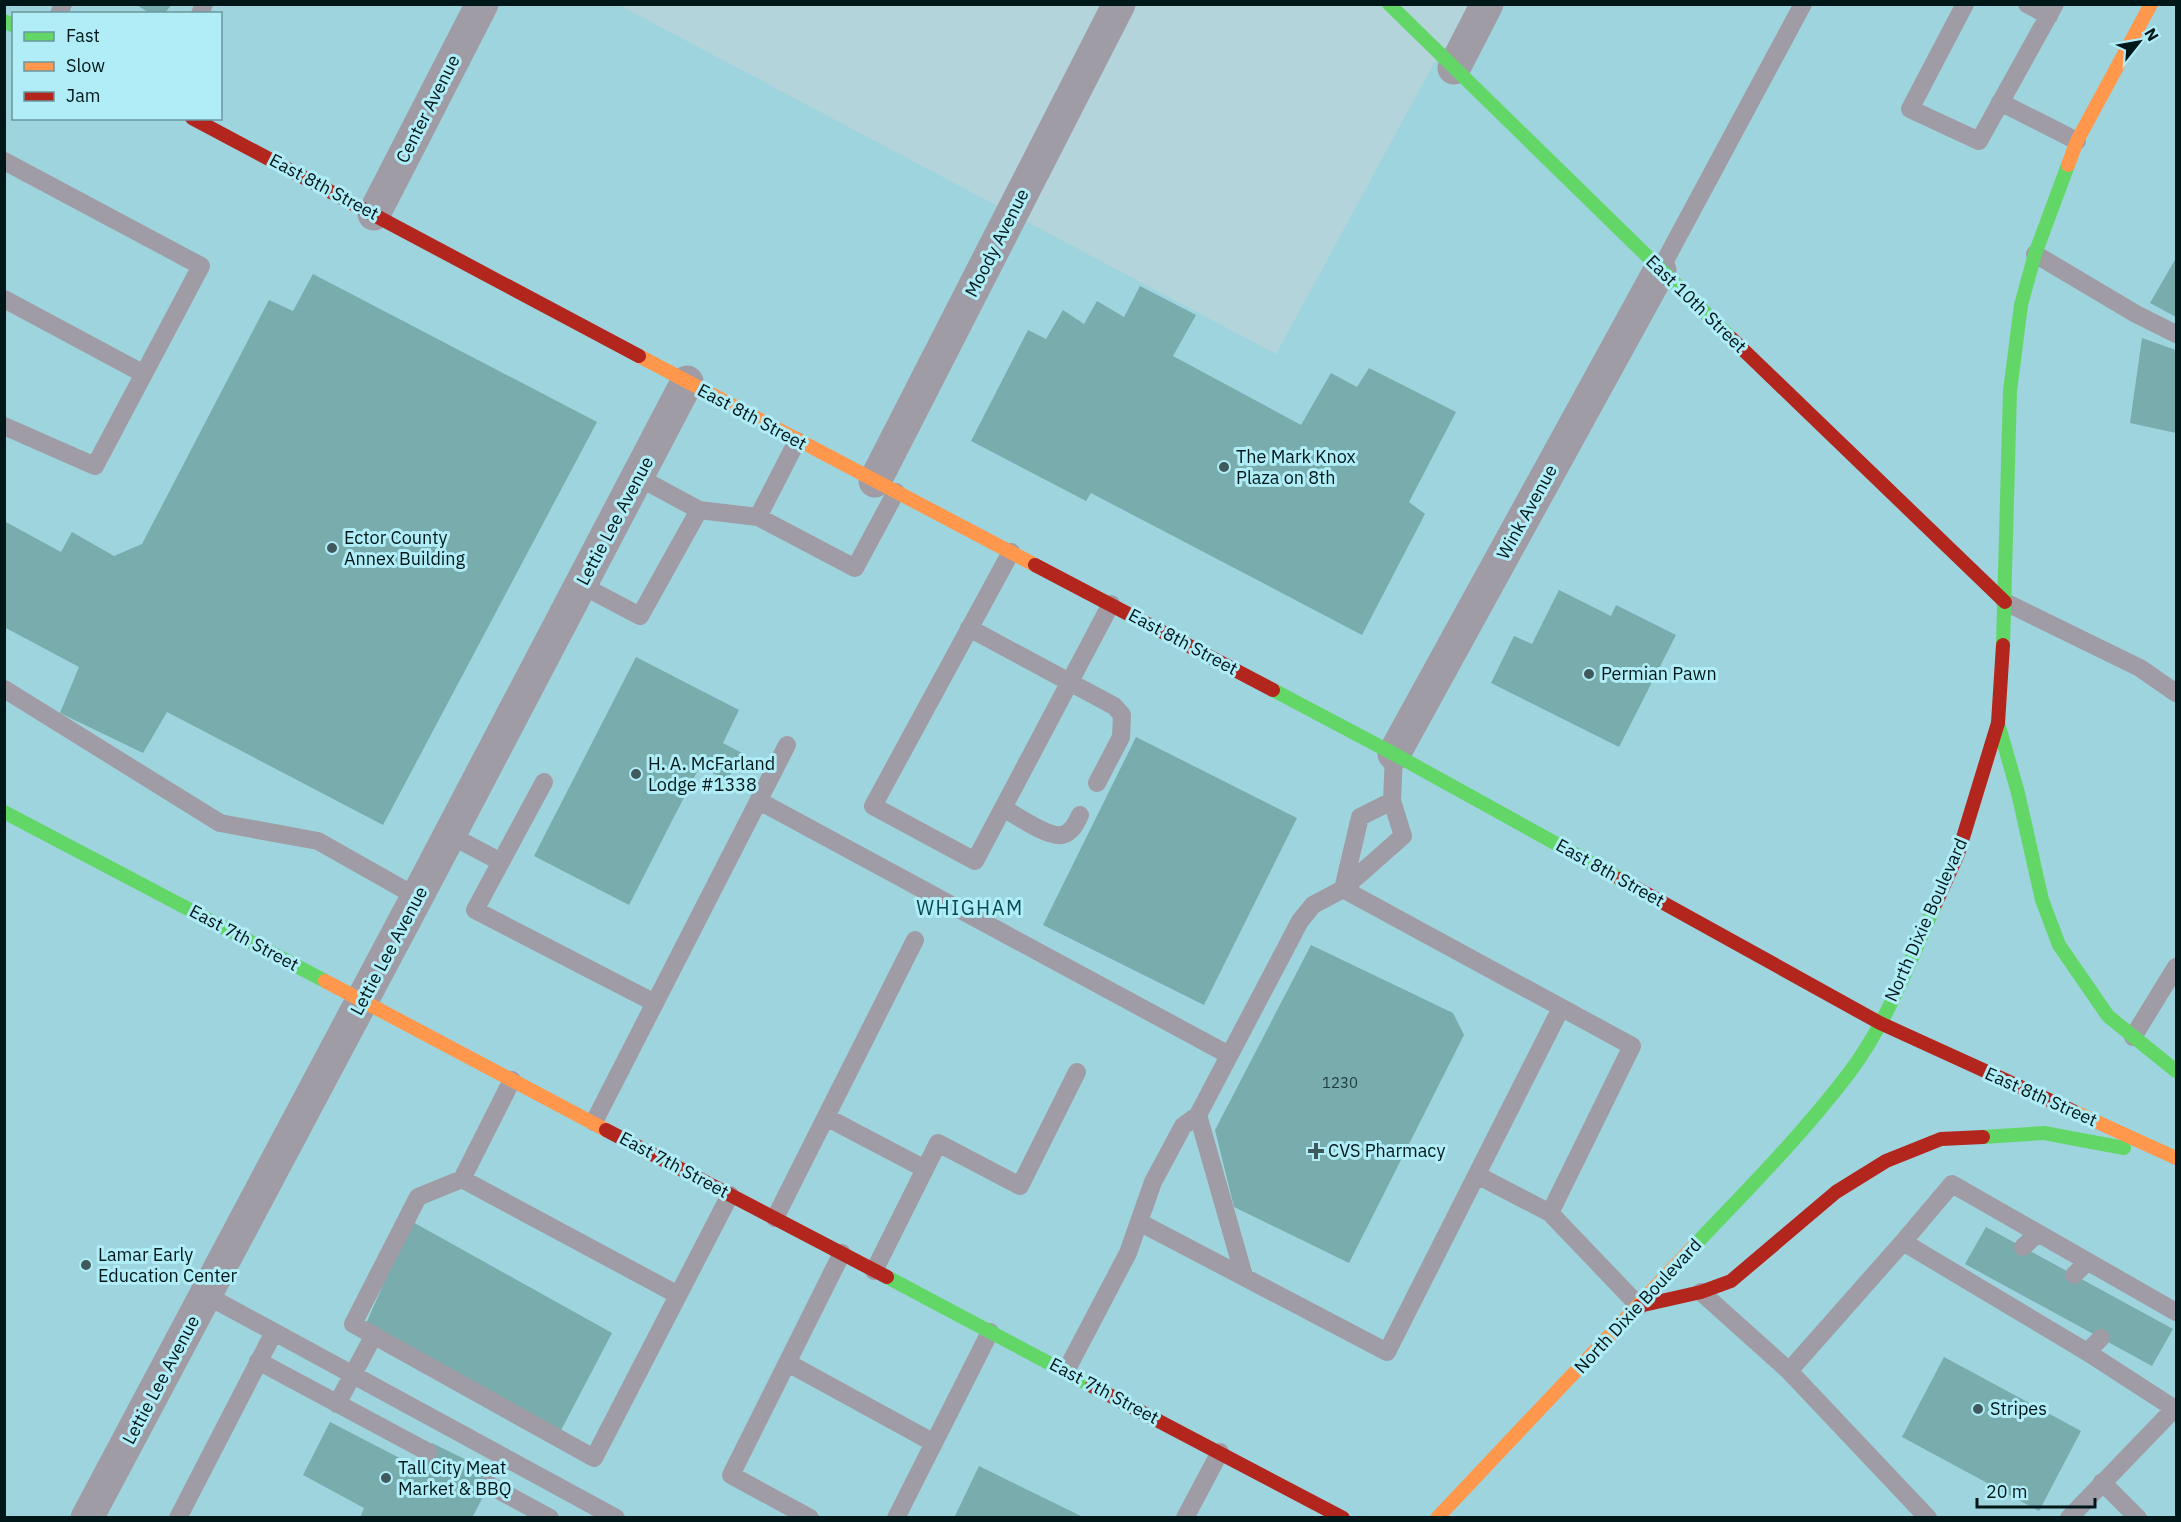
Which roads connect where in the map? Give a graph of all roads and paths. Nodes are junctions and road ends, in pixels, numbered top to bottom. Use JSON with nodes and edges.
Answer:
{"nodes":[{"id":1,"x":482,"y":4,"type":"edge"},
{"id":2,"x":1119,"y":4,"type":"edge"},
{"id":3,"x":1389,"y":4,"type":"edge"},
{"id":4,"x":1487,"y":4,"type":"edge"},
{"id":5,"x":1803,"y":4,"type":"edge"},
{"id":6,"x":1965,"y":4,"type":"edge"},
{"id":7,"x":2027,"y":4,"type":"edge"},
{"id":8,"x":2151,"y":4,"type":"edge"},
{"id":9,"x":2052,"y":10,"type":"edge"},
{"id":10,"x":1454,"y":68,"type":"junction"},
{"id":11,"x":2000,"y":102,"type":"junction"},
{"id":12,"x":196,"y":120,"type":"edge"},
{"id":13,"x":2077,"y":141,"type":"junction"},
{"id":14,"x":4,"y":161,"type":"edge"},
{"id":15,"x":374,"y":214,"type":"junction"},
{"id":16,"x":2036,"y":254,"type":"junction"},
{"id":17,"x":1660,"y":270,"type":"junction"},
{"id":18,"x":4,"y":299,"type":"edge"},
{"id":19,"x":2176,"y":334,"type":"edge"},
{"id":20,"x":144,"y":374,"type":"junction"},
{"id":21,"x":687,"y":382,"type":"junction"},
{"id":22,"x":4,"y":426,"type":"edge"},
{"id":23,"x":797,"y":441,"type":"junction"},
{"id":24,"x":638,"y":477,"type":"junction"},
{"id":25,"x":886,"y":487,"type":"junction"},
{"id":26,"x":699,"y":510,"type":"junction"},
{"id":27,"x":758,"y":518,"type":"junction"},
{"id":28,"x":1011,"y":552,"type":"junction"},
{"id":29,"x":581,"y":585,"type":"junction"},
{"id":30,"x":2005,"y":602,"type":"junction"},
{"id":31,"x":1111,"y":604,"type":"junction"},
{"id":32,"x":969,"y":628,"type":"junction"},
{"id":33,"x":1070,"y":682,"type":"junction"},
{"id":34,"x":4,"y":688,"type":"edge"},
{"id":35,"x":2176,"y":693,"type":"edge"},
{"id":36,"x":1998,"y":723,"type":"junction"},
{"id":37,"x":787,"y":745,"type":"dead end"},
{"id":38,"x":1394,"y":754,"type":"junction"},
{"id":39,"x":544,"y":782,"type":"dead end"},
{"id":40,"x":1097,"y":783,"type":"dead end"},
{"id":41,"x":759,"y":801,"type":"junction"},
{"id":42,"x":1392,"y":801,"type":"junction"},
{"id":43,"x":1003,"y":808,"type":"junction"},
{"id":44,"x":4,"y":812,"type":"edge"},
{"id":45,"x":1080,"y":815,"type":"dead end"},
{"id":46,"x":450,"y":836,"type":"junction"},
{"id":47,"x":501,"y":862,"type":"junction"},
{"id":48,"x":1343,"y":889,"type":"junction"},
{"id":49,"x":417,"y":897,"type":"junction"},
{"id":50,"x":915,"y":940,"type":"dead end"},
{"id":51,"x":2176,"y":967,"type":"edge"},
{"id":52,"x":362,"y":1001,"type":"junction"},
{"id":53,"x":655,"y":1003,"type":"junction"},
{"id":54,"x":1561,"y":1008,"type":"junction"},
{"id":55,"x":1880,"y":1023,"type":"junction"},
{"id":56,"x":2133,"y":1037,"type":"junction"},
{"id":57,"x":1230,"y":1055,"type":"junction"},
{"id":58,"x":2176,"y":1071,"type":"edge"},
{"id":59,"x":1077,"y":1072,"type":"dead end"},
{"id":60,"x":512,"y":1080,"type":"junction"},
{"id":61,"x":1198,"y":1115,"type":"junction"},
{"id":62,"x":826,"y":1117,"type":"junction"},
{"id":63,"x":594,"y":1122,"type":"junction"},
{"id":64,"x":2175,"y":1157,"type":"edge"},
{"id":65,"x":925,"y":1169,"type":"junction"},
{"id":66,"x":1477,"y":1175,"type":"junction"},
{"id":67,"x":462,"y":1179,"type":"junction"},
{"id":68,"x":730,"y":1195,"type":"junction"},
{"id":69,"x":1550,"y":1213,"type":"junction"},
{"id":70,"x":775,"y":1218,"type":"junction"},
{"id":71,"x":1139,"y":1222,"type":"junction"},
{"id":72,"x":2037,"y":1233,"type":"junction"},
{"id":73,"x":1903,"y":1242,"type":"junction"},
{"id":74,"x":2023,"y":1247,"type":"dead end"},
{"id":75,"x":842,"y":1253,"type":"junction"},
{"id":76,"x":2087,"y":1262,"type":"junction"},
{"id":77,"x":874,"y":1270,"type":"junction"},
{"id":78,"x":2074,"y":1275,"type":"dead end"},
{"id":79,"x":1244,"y":1276,"type":"junction"},
{"id":80,"x":1701,"y":1292,"type":"junction"},
{"id":81,"x":206,"y":1295,"type":"junction"},
{"id":82,"x":678,"y":1295,"type":"junction"},
{"id":83,"x":1639,"y":1306,"type":"junction"},
{"id":84,"x":2176,"y":1312,"type":"edge"},
{"id":85,"x":274,"y":1332,"type":"junction"},
{"id":86,"x":990,"y":1332,"type":"junction"},
{"id":87,"x":374,"y":1335,"type":"junction"},
{"id":88,"x":2101,"y":1338,"type":"dead end"},
{"id":89,"x":2087,"y":1352,"type":"junction"},
{"id":90,"x":258,"y":1361,"type":"junction"},
{"id":91,"x":788,"y":1363,"type":"junction"},
{"id":92,"x":1066,"y":1371,"type":"junction"},
{"id":93,"x":1789,"y":1371,"type":"junction"},
{"id":94,"x":352,"y":1374,"type":"junction"},
{"id":95,"x":337,"y":1404,"type":"junction"},
{"id":96,"x":2176,"y":1408,"type":"edge"},
{"id":97,"x":434,"y":1418,"type":"junction"},
{"id":98,"x":934,"y":1443,"type":"junction"},
{"id":99,"x":1220,"y":1452,"type":"junction"},
{"id":100,"x":513,"y":1461,"type":"junction"},
{"id":101,"x":2102,"y":1482,"type":"junction"},
{"id":102,"x":589,"y":1511,"type":"edge"},
{"id":103,"x":87,"y":1518,"type":"edge"},
{"id":104,"x":178,"y":1518,"type":"edge"},
{"id":105,"x":550,"y":1518,"type":"edge"},
{"id":106,"x":616,"y":1518,"type":"edge"},
{"id":107,"x":810,"y":1518,"type":"edge"},
{"id":108,"x":896,"y":1518,"type":"edge"},
{"id":109,"x":1185,"y":1518,"type":"edge"},
{"id":110,"x":1343,"y":1518,"type":"edge"},
{"id":111,"x":1437,"y":1518,"type":"edge"},
{"id":112,"x":1928,"y":1518,"type":"edge"},
{"id":113,"x":2069,"y":1518,"type":"edge"},
{"id":114,"x":2138,"y":1518,"type":"edge"}],
"edges":[{"from":1,"to":15,"type":"street","name":"Center Avenue"},
{"from":2,"to":25,"type":"street","name":"Moody Avenue"},
{"from":3,"to":10,"type":"main road","name":"East 10th Street"},
{"from":4,"to":10,"type":"street"},
{"from":5,"to":17,"type":"lane"},
{"from":6,"to":11,"type":"lane"},
{"from":7,"to":9,"type":"lane"},
{"from":8,"to":13,"type":"main road","name":"North Dixie Boulevard"},
{"from":9,"to":11,"type":"lane"},
{"from":10,"to":17,"type":"main road","name":"East 10th Street"},
{"from":11,"to":13,"type":"lane"},
{"from":12,"to":15,"type":"main road","name":"East 8th Street"},
{"from":13,"to":16,"type":"main road","name":"North Dixie Boulevard"},
{"from":14,"to":20,"type":"lane"},
{"from":15,"to":21,"type":"main road","name":"East 8th Street"},
{"from":16,"to":19,"type":"lane"},
{"from":16,"to":30,"type":"main road","name":"North Dixie Boulevard"},
{"from":17,"to":30,"type":"main road","name":"East 10th Street"},
{"from":17,"to":38,"type":"street","name":"Wink Avenue"},
{"from":18,"to":20,"type":"lane"},
{"from":20,"to":22,"type":"lane"},
{"from":21,"to":23,"type":"main road","name":"East 8th Street"},
{"from":21,"to":24,"type":"street","name":"Lettie Lee Avenue"},
{"from":23,"to":25,"type":"main road","name":"East 8th Street"},
{"from":23,"to":27,"type":"lane"},
{"from":24,"to":26,"type":"lane"},
{"from":24,"to":29,"type":"street","name":"Lettie Lee Avenue"},
{"from":25,"to":27,"type":"lane"},
{"from":25,"to":28,"type":"main road","name":"East 8th Street"},
{"from":26,"to":27,"type":"lane"},
{"from":26,"to":29,"type":"lane"},
{"from":28,"to":31,"type":"main road","name":"East 8th Street"},
{"from":28,"to":32,"type":"lane"},
{"from":29,"to":46,"type":"street","name":"Lettie Lee Avenue"},
{"from":30,"to":35,"type":"lane"},
{"from":30,"to":36,"type":"main road","name":"North Dixie Boulevard"},
{"from":31,"to":33,"type":"lane"},
{"from":31,"to":38,"type":"main road","name":"East 8th Street"},
{"from":32,"to":33,"type":"lane"},
{"from":32,"to":43,"type":"lane"},
{"from":33,"to":40,"type":"lane"},
{"from":33,"to":43,"type":"lane"},
{"from":34,"to":49,"type":"lane"},
{"from":36,"to":55,"type":"main road","name":"North Dixie Boulevard"},
{"from":36,"to":56,"type":"main road"},
{"from":37,"to":41,"type":"lane"},
{"from":38,"to":42,"type":"lane"},
{"from":38,"to":55,"type":"main road","name":"East 8th Street"},
{"from":39,"to":47,"type":"lane"},
{"from":41,"to":53,"type":"lane"},
{"from":41,"to":57,"type":"lane"},
{"from":42,"to":48,"type":"lane"},
{"from":42,"to":48,"type":"lane"},
{"from":43,"to":45,"type":"lane"},
{"from":44,"to":52,"type":"main road","name":"East 7th Street"},
{"from":46,"to":47,"type":"lane"},
{"from":46,"to":49,"type":"street","name":"Lettie Lee Avenue"},
{"from":47,"to":53,"type":"lane"},
{"from":48,"to":54,"type":"lane"},
{"from":48,"to":57,"type":"lane"},
{"from":49,"to":52,"type":"street","name":"Lettie Lee Avenue"},
{"from":50,"to":62,"type":"lane"},
{"from":51,"to":56,"type":"lane"},
{"from":52,"to":60,"type":"main road","name":"East 7th Street"},
{"from":52,"to":81,"type":"street","name":"Lettie Lee Avenue"},
{"from":53,"to":63,"type":"lane"},
{"from":54,"to":66,"type":"lane"},
{"from":54,"to":69,"type":"lane"},
{"from":55,"to":64,"type":"main road","name":"East 8th Street"},
{"from":55,"to":83,"type":"main road","name":"North Dixie Boulevard"},
{"from":56,"to":58,"type":"main road"},
{"from":57,"to":61,"type":"lane"},
{"from":59,"to":65,"type":"lane"},
{"from":60,"to":63,"type":"main road","name":"East 7th Street"},
{"from":60,"to":67,"type":"lane"},
{"from":61,"to":71,"type":"lane"},
{"from":61,"to":79,"type":"lane"},
{"from":62,"to":65,"type":"lane"},
{"from":62,"to":70,"type":"lane"},
{"from":63,"to":68,"type":"main road","name":"East 7th Street"},
{"from":64,"to":80,"type":"main road"},
{"from":65,"to":77,"type":"lane"},
{"from":66,"to":69,"type":"lane"},
{"from":66,"to":79,"type":"lane"},
{"from":67,"to":82,"type":"lane"},
{"from":67,"to":87,"type":"lane"},
{"from":68,"to":70,"type":"main road","name":"East 7th Street"},
{"from":68,"to":82,"type":"lane"},
{"from":69,"to":83,"type":"lane"},
{"from":70,"to":75,"type":"main road","name":"East 7th Street"},
{"from":71,"to":79,"type":"lane"},
{"from":71,"to":92,"type":"lane"},
{"from":72,"to":73,"type":"lane"},
{"from":72,"to":74,"type":"lane"},
{"from":72,"to":76,"type":"lane"},
{"from":73,"to":89,"type":"lane"},
{"from":73,"to":93,"type":"lane"},
{"from":75,"to":77,"type":"main road","name":"East 7th Street"},
{"from":75,"to":91,"type":"lane"},
{"from":76,"to":78,"type":"lane"},
{"from":76,"to":84,"type":"lane"},
{"from":77,"to":86,"type":"main road","name":"East 7th Street"},
{"from":80,"to":83,"type":"main road"},
{"from":80,"to":93,"type":"lane"},
{"from":81,"to":85,"type":"lane"},
{"from":81,"to":103,"type":"street","name":"Lettie Lee Avenue"},
{"from":82,"to":87,"type":"lane"},
{"from":83,"to":111,"type":"main road","name":"North Dixie Boulevard"},
{"from":85,"to":90,"type":"lane"},
{"from":85,"to":94,"type":"lane"},
{"from":86,"to":92,"type":"main road","name":"East 7th Street"},
{"from":86,"to":98,"type":"lane"},
{"from":87,"to":94,"type":"lane"},
{"from":88,"to":89,"type":"lane"},
{"from":89,"to":96,"type":"lane"},
{"from":90,"to":95,"type":"lane"},
{"from":90,"to":104,"type":"lane"},
{"from":91,"to":98,"type":"lane"},
{"from":91,"to":107,"type":"lane"},
{"from":92,"to":99,"type":"main road","name":"East 7th Street"},
{"from":93,"to":112,"type":"lane"},
{"from":94,"to":95,"type":"lane"},
{"from":94,"to":97,"type":"lane"},
{"from":95,"to":97,"type":"lane"},
{"from":96,"to":101,"type":"lane"},
{"from":97,"to":100,"type":"lane"},
{"from":98,"to":108,"type":"lane"},
{"from":99,"to":109,"type":"lane"},
{"from":99,"to":110,"type":"main road","name":"East 7th Street"},
{"from":100,"to":102,"type":"lane"},
{"from":100,"to":105,"type":"lane"},
{"from":101,"to":113,"type":"lane"},
{"from":101,"to":114,"type":"lane"},
{"from":102,"to":106,"type":"lane"}]}
